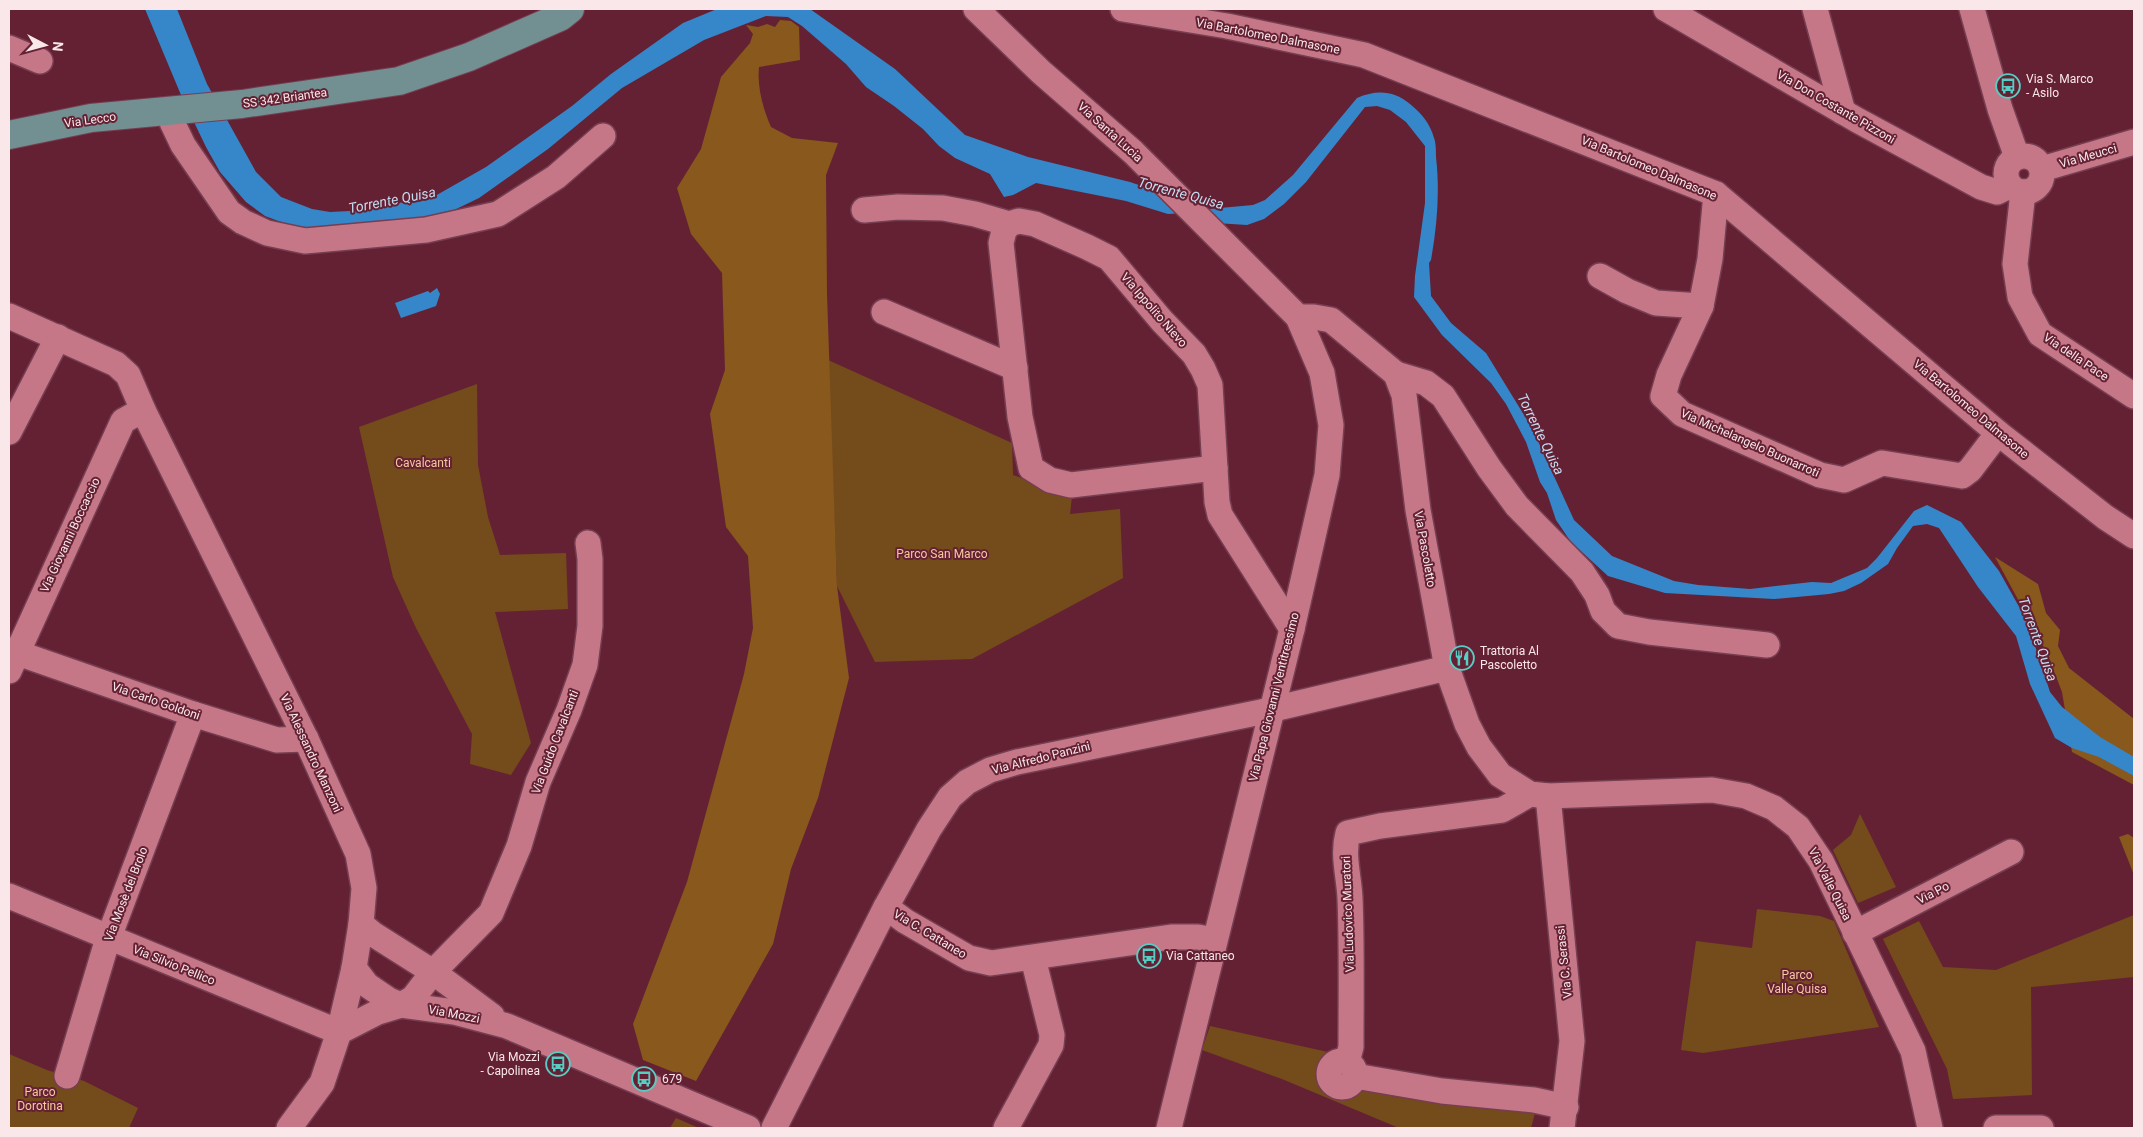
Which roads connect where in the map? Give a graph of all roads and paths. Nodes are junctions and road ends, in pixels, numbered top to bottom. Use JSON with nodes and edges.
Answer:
{"nodes":[{"id":1,"x":570,"y":9,"type":"edge"},
{"id":2,"x":976,"y":9,"type":"edge"},
{"id":3,"x":1123,"y":9,"type":"edge"},
{"id":4,"x":1815,"y":9,"type":"edge"},
{"id":5,"x":1972,"y":9,"type":"edge"},
{"id":6,"x":1669,"y":10,"type":"edge"},
{"id":7,"x":9,"y":48,"type":"edge"},
{"id":8,"x":40,"y":61,"type":"dead end"},
{"id":9,"x":171,"y":111,"type":"junction"},
{"id":10,"x":1843,"y":112,"type":"junction"},
{"id":11,"x":9,"y":135,"type":"edge"},
{"id":12,"x":603,"y":136,"type":"dead end"},
{"id":13,"x":2131,"y":146,"type":"edge"},
{"id":14,"x":2017,"y":157,"type":"junction"},
{"id":15,"x":2042,"y":169,"type":"junction"},
{"id":16,"x":2016,"y":189,"type":"junction"},
{"id":17,"x":1716,"y":194,"type":"junction"},
{"id":18,"x":864,"y":210,"type":"dead end"},
{"id":19,"x":1009,"y":224,"type":"junction"},
{"id":20,"x":1600,"y":276,"type":"dead end"},
{"id":21,"x":1261,"y":281,"type":"joint"},
{"id":22,"x":1701,"y":306,"type":"junction"},
{"id":23,"x":884,"y":312,"type":"dead end"},
{"id":24,"x":9,"y":316,"type":"edge"},
{"id":25,"x":1298,"y":317,"type":"junction"},
{"id":26,"x":58,"y":337,"type":"junction"},
{"id":27,"x":1015,"y":368,"type":"junction"},
{"id":28,"x":1396,"y":374,"type":"junction"},
{"id":29,"x":2134,"y":396,"type":"edge"},
{"id":30,"x":139,"y":401,"type":"junction"},
{"id":31,"x":9,"y":432,"type":"edge"},
{"id":32,"x":1998,"y":433,"type":"junction"},
{"id":33,"x":1215,"y":468,"type":"junction"},
{"id":34,"x":2134,"y":536,"type":"edge"},
{"id":35,"x":588,"y":543,"type":"dead end"},
{"id":36,"x":1292,"y":629,"type":"junction"},
{"id":37,"x":1767,"y":645,"type":"dead end"},
{"id":38,"x":11,"y":658,"type":"edge"},
{"id":39,"x":1447,"y":668,"type":"junction"},
{"id":40,"x":1272,"y":709,"type":"junction"},
{"id":41,"x":193,"y":714,"type":"junction"},
{"id":42,"x":306,"y":739,"type":"junction"},
{"id":43,"x":1539,"y":795,"type":"junction"},
{"id":44,"x":2011,"y":852,"type":"dead end"},
{"id":45,"x":9,"y":896,"type":"edge"},
{"id":46,"x":886,"y":907,"type":"junction"},
{"id":47,"x":361,"y":924,"type":"junction"},
{"id":48,"x":1855,"y":933,"type":"junction"},
{"id":49,"x":109,"y":938,"type":"junction"},
{"id":50,"x":1214,"y":940,"type":"junction"},
{"id":51,"x":1033,"y":958,"type":"junction"},
{"id":52,"x":354,"y":968,"type":"junction"},
{"id":53,"x":433,"y":972,"type":"junction"},
{"id":54,"x":401,"y":1006,"type":"junction"},
{"id":55,"x":506,"y":1026,"type":"junction"},
{"id":56,"x":339,"y":1032,"type":"junction"},
{"id":57,"x":67,"y":1076,"type":"dead end"},
{"id":58,"x":1564,"y":1118,"type":"edge"},
{"id":59,"x":289,"y":1128,"type":"edge"},
{"id":60,"x":748,"y":1128,"type":"edge"},
{"id":61,"x":774,"y":1128,"type":"edge"},
{"id":62,"x":1006,"y":1128,"type":"edge"},
{"id":63,"x":1169,"y":1128,"type":"edge"},
{"id":64,"x":1930,"y":1128,"type":"edge"},
{"id":65,"x":1996,"y":1128,"type":"edge"},
{"id":66,"x":2041,"y":1128,"type":"edge"}],
"edges":[{"from":1,"to":9,"type":"main road","name":"SS 342 Briantea"},
{"from":2,"to":21,"type":"street","name":"Via Santa Lucia"},
{"from":3,"to":17,"type":"street","name":"Via Bartolomeo Dalmasone"},
{"from":4,"to":10,"type":"street"},
{"from":5,"to":14,"type":"street"},
{"from":6,"to":10,"type":"street","name":"Via Don Costante Pizzoni"},
{"from":7,"to":8,"type":"street"},
{"from":9,"to":11,"type":"main road","name":"Via Lecco"},
{"from":9,"to":12,"type":"street"},
{"from":10,"to":16,"type":"street","name":"Via Don Costante Pizzoni"},
{"from":13,"to":15,"type":"street","name":"Via Meucci"},
{"from":14,"to":15,"type":"street"},
{"from":14,"to":16,"type":"street"},
{"from":15,"to":16,"type":"street"},
{"from":16,"to":29,"type":"street","name":"Via della Pace"},
{"from":17,"to":22,"type":"street","name":"Via Michelangelo Buonarroti"},
{"from":17,"to":32,"type":"street","name":"Via Bartolomeo Dalmasone"},
{"from":18,"to":19,"type":"street","name":"Via Ippolito Nievo"},
{"from":19,"to":27,"type":"street"},
{"from":19,"to":33,"type":"street","name":"Via Ippolito Nievo"},
{"from":20,"to":22,"type":"street"},
{"from":21,"to":25,"type":"street","name":"Via Papa Giovanni Ventitreesimo"},
{"from":22,"to":32,"type":"street","name":"Via Michelangelo Buonarroti"},
{"from":23,"to":27,"type":"street"},
{"from":24,"to":26,"type":"street","name":"Via Alessandro Manzoni"},
{"from":25,"to":28,"type":"street"},
{"from":25,"to":36,"type":"street","name":"Via Papa Giovanni Ventitreesimo"},
{"from":26,"to":30,"type":"street","name":"Via Alessandro Manzoni"},
{"from":26,"to":31,"type":"street"},
{"from":27,"to":33,"type":"street"},
{"from":28,"to":37,"type":"street"},
{"from":28,"to":39,"type":"street","name":"Via Pascoletto"},
{"from":30,"to":38,"type":"street","name":"Via Giovanni Boccaccio"},
{"from":30,"to":42,"type":"street","name":"Via Alessandro Manzoni"},
{"from":32,"to":34,"type":"street","name":"Via Bartolomeo Dalmasone"},
{"from":33,"to":36,"type":"street","name":"Via Ippolito Nievo"},
{"from":35,"to":53,"type":"street","name":"Via Guido Cavalcanti"},
{"from":36,"to":40,"type":"street","name":"Via Papa Giovanni Ventitreesimo"},
{"from":38,"to":41,"type":"street","name":"Via Carlo Goldoni"},
{"from":39,"to":40,"type":"street","name":"Via Alfredo Panzini"},
{"from":39,"to":43,"type":"street","name":"Via Pascoletto"},
{"from":40,"to":46,"type":"street","name":"Via Alfredo Panzini"},
{"from":40,"to":50,"type":"street","name":"Via Papa Giovanni Ventitreesimo"},
{"from":41,"to":42,"type":"street","name":"Via Carlo Goldoni"},
{"from":41,"to":49,"type":"street","name":"Via Mosè del Brolo"},
{"from":42,"to":47,"type":"street","name":"Via Alessandro Manzoni"},
{"from":43,"to":48,"type":"street","name":"Via Valle Quisa"},
{"from":43,"to":58,"type":"street","name":"Via C. Serassi"},
{"from":43,"to":58,"type":"street","name":"Via Ludovico Muratori"},
{"from":44,"to":48,"type":"street","name":"Via Po"},
{"from":45,"to":49,"type":"street","name":"Via Silvio Pellico"},
{"from":46,"to":51,"type":"street","name":"Via C. Cattaneo"},
{"from":46,"to":61,"type":"street","name":"Via Alfredo Panzini"},
{"from":47,"to":52,"type":"street","name":"Via Alessandro Manzoni"},
{"from":47,"to":53,"type":"street","name":"Via Mozzi"},
{"from":48,"to":64,"type":"street","name":"Via Valle Quisa"},
{"from":49,"to":56,"type":"street","name":"Via Silvio Pellico"},
{"from":49,"to":57,"type":"street","name":"Via Mosè del Brolo"},
{"from":50,"to":51,"type":"street","name":"Via C. Cattaneo"},
{"from":50,"to":63,"type":"street","name":"Via Papa Giovanni Ventitreesimo"},
{"from":51,"to":62,"type":"street"},
{"from":52,"to":54,"type":"street","name":"Via Mozzi"},
{"from":52,"to":56,"type":"street","name":"Via Alessandro Manzoni"},
{"from":53,"to":54,"type":"street","name":"Via Mozzi"},
{"from":53,"to":55,"type":"street","name":"Via Mozzi"},
{"from":54,"to":55,"type":"street","name":"Via Mozzi"},
{"from":54,"to":56,"type":"street","name":"Via Mozzi"},
{"from":55,"to":60,"type":"street","name":"Via Mozzi"},
{"from":56,"to":59,"type":"street","name":"Via Alessandro Manzoni"},
{"from":65,"to":66,"type":"street"}]}
